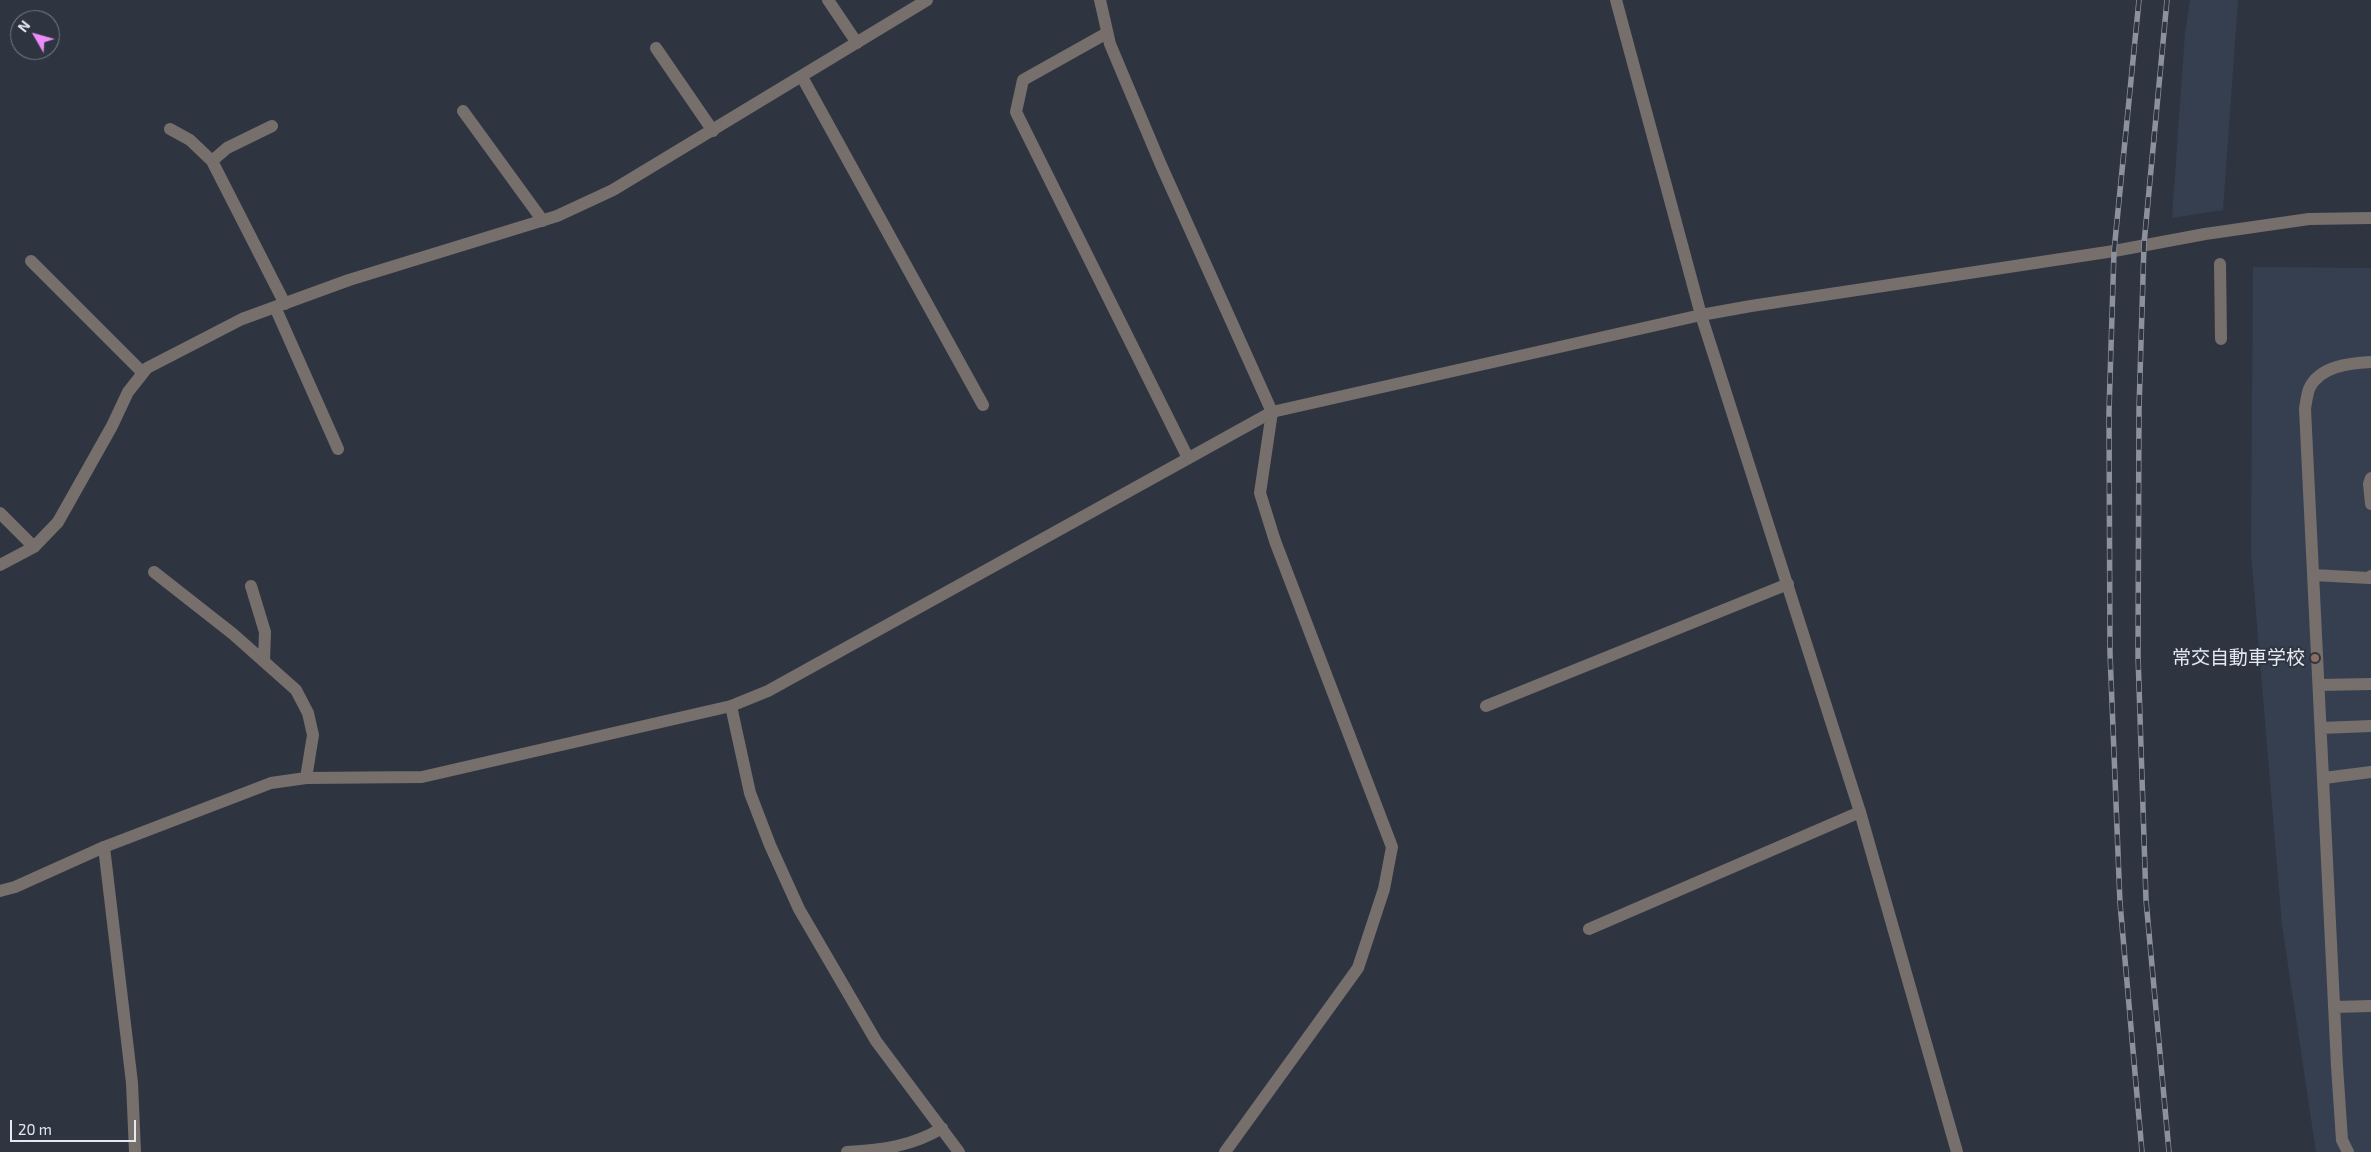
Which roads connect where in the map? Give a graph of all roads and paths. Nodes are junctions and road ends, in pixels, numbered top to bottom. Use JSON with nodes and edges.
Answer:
{"nodes":[{"id":1,"x":828,"y":0,"type":"edge"},
{"id":2,"x":927,"y":0,"type":"edge"},
{"id":3,"x":1100,"y":0,"type":"edge"},
{"id":4,"x":1616,"y":0,"type":"edge"},
{"id":5,"x":1107,"y":33,"type":"junction"},
{"id":6,"x":857,"y":43,"type":"junction"},
{"id":7,"x":656,"y":48,"type":"dead end"},
{"id":8,"x":802,"y":77,"type":"junction"},
{"id":9,"x":462,"y":111,"type":"dead end"},
{"id":10,"x":272,"y":126,"type":"dead end"},
{"id":11,"x":170,"y":128,"type":"dead end"},
{"id":12,"x":713,"y":131,"type":"junction"},
{"id":13,"x":212,"y":161,"type":"junction"},
{"id":14,"x":2371,"y":218,"type":"edge"},
{"id":15,"x":542,"y":221,"type":"junction"},
{"id":16,"x":32,"y":261,"type":"dead end"},
{"id":17,"x":2220,"y":264,"type":"dead end"},
{"id":18,"x":280,"y":306,"type":"junction"},
{"id":19,"x":1702,"y":315,"type":"junction"},
{"id":20,"x":2222,"y":339,"type":"dead end"},
{"id":21,"x":2371,"y":362,"type":"edge"},
{"id":22,"x":143,"y":374,"type":"junction"},
{"id":23,"x":984,"y":405,"type":"dead end"},
{"id":24,"x":1272,"y":412,"type":"junction"},
{"id":25,"x":338,"y":449,"type":"dead end"},
{"id":26,"x":1188,"y":458,"type":"junction"},
{"id":27,"x":2371,"y":478,"type":"edge"},
{"id":28,"x":2371,"y":504,"type":"edge"},
{"id":29,"x":0,"y":513,"type":"edge"},
{"id":30,"x":34,"y":547,"type":"junction"},
{"id":31,"x":0,"y":565,"type":"edge"},
{"id":32,"x":154,"y":572,"type":"dead end"},
{"id":33,"x":2313,"y":575,"type":"junction"},
{"id":34,"x":2371,"y":576,"type":"edge"},
{"id":35,"x":1788,"y":584,"type":"junction"},
{"id":36,"x":251,"y":586,"type":"dead end"},
{"id":37,"x":264,"y":661,"type":"junction"},
{"id":38,"x":2371,"y":684,"type":"edge"},
{"id":39,"x":2319,"y":685,"type":"junction"},
{"id":40,"x":731,"y":706,"type":"junction"},
{"id":41,"x":1486,"y":706,"type":"dead end"},
{"id":42,"x":2371,"y":726,"type":"edge"},
{"id":43,"x":2321,"y":728,"type":"junction"},
{"id":44,"x":2371,"y":772,"type":"edge"},
{"id":45,"x":306,"y":778,"type":"junction"},
{"id":46,"x":2324,"y":778,"type":"junction"},
{"id":47,"x":1860,"y":812,"type":"junction"},
{"id":48,"x":104,"y":847,"type":"junction"},
{"id":49,"x":0,"y":891,"type":"edge"},
{"id":50,"x":1589,"y":928,"type":"dead end"},
{"id":51,"x":2371,"y":1006,"type":"edge"},
{"id":52,"x":2334,"y":1007,"type":"junction"},
{"id":53,"x":942,"y":1128,"type":"junction"},
{"id":54,"x":135,"y":1152,"type":"edge"},
{"id":55,"x":848,"y":1152,"type":"edge"},
{"id":56,"x":960,"y":1152,"type":"edge"},
{"id":57,"x":1225,"y":1152,"type":"edge"},
{"id":58,"x":1957,"y":1152,"type":"edge"},
{"id":59,"x":2348,"y":1152,"type":"edge"}],
"edges":[{"from":1,"to":6,"type":"street"},
{"from":2,"to":6,"type":"street"},
{"from":3,"to":5,"type":"street"},
{"from":4,"to":19,"type":"street"},
{"from":5,"to":24,"type":"street"},
{"from":5,"to":26,"type":"street"},
{"from":6,"to":8,"type":"street"},
{"from":7,"to":12,"type":"street"},
{"from":8,"to":12,"type":"street"},
{"from":8,"to":23,"type":"street"},
{"from":9,"to":15,"type":"street"},
{"from":10,"to":13,"type":"street"},
{"from":11,"to":13,"type":"street"},
{"from":12,"to":15,"type":"street"},
{"from":13,"to":18,"type":"street"},
{"from":14,"to":19,"type":"street"},
{"from":15,"to":18,"type":"street"},
{"from":16,"to":22,"type":"street"},
{"from":17,"to":20,"type":"street"},
{"from":18,"to":22,"type":"street"},
{"from":18,"to":25,"type":"street"},
{"from":19,"to":24,"type":"street"},
{"from":19,"to":35,"type":"street"},
{"from":21,"to":33,"type":"street"},
{"from":22,"to":30,"type":"street"},
{"from":24,"to":26,"type":"street"},
{"from":24,"to":57,"type":"street"},
{"from":26,"to":40,"type":"street"},
{"from":27,"to":28,"type":"street"},
{"from":29,"to":30,"type":"street"},
{"from":30,"to":31,"type":"street"},
{"from":32,"to":37,"type":"street"},
{"from":33,"to":34,"type":"street"},
{"from":33,"to":39,"type":"street"},
{"from":35,"to":41,"type":"street"},
{"from":35,"to":47,"type":"street"},
{"from":36,"to":37,"type":"street"},
{"from":37,"to":45,"type":"street"},
{"from":38,"to":39,"type":"street"},
{"from":39,"to":43,"type":"street"},
{"from":40,"to":45,"type":"street"},
{"from":40,"to":53,"type":"street"},
{"from":42,"to":43,"type":"street"},
{"from":43,"to":46,"type":"street"},
{"from":44,"to":46,"type":"street"},
{"from":45,"to":48,"type":"street"},
{"from":46,"to":52,"type":"street"},
{"from":47,"to":50,"type":"street"},
{"from":47,"to":58,"type":"street"},
{"from":48,"to":49,"type":"street"},
{"from":48,"to":54,"type":"street"},
{"from":51,"to":52,"type":"street"},
{"from":52,"to":59,"type":"street"},
{"from":53,"to":55,"type":"street"},
{"from":53,"to":56,"type":"street"}]}
